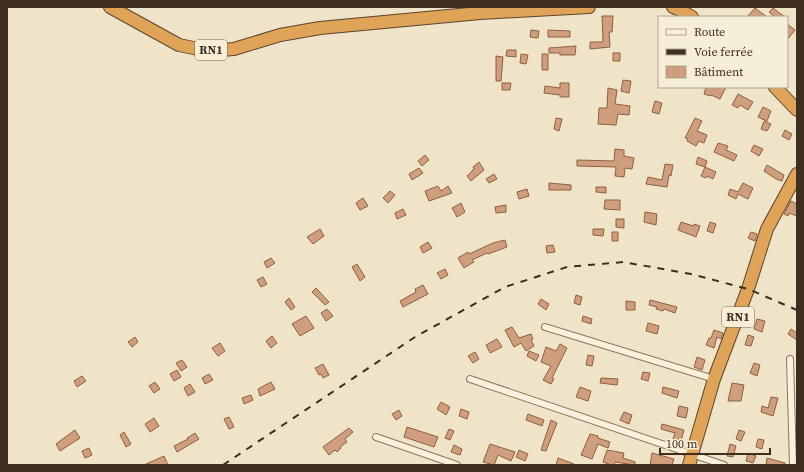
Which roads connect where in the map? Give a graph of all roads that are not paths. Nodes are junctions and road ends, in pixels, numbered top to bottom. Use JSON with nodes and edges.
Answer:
{"nodes":[{"id":1,"x":110,"y":7,"type":"edge"},
{"id":2,"x":589,"y":7,"type":"edge"},
{"id":3,"x":673,"y":7,"type":"edge"},
{"id":4,"x":690,"y":16,"type":"edge"},
{"id":5,"x":776,"y":88,"type":"edge"},
{"id":6,"x":797,"y":110,"type":"edge"},
{"id":7,"x":797,"y":174,"type":"edge"},
{"id":8,"x":544,"y":327,"type":"dead end"},
{"id":9,"x":790,"y":359,"type":"dead end"},
{"id":10,"x":470,"y":379,"type":"dead end"},
{"id":11,"x":714,"y":379,"type":"junction"},
{"id":12,"x":376,"y":437,"type":"dead end"},
{"id":13,"x":691,"y":460,"type":"edge"},
{"id":14,"x":457,"y":465,"type":"edge"},
{"id":15,"x":724,"y":465,"type":"edge"},
{"id":16,"x":794,"y":465,"type":"edge"}],
"edges":[{"from":1,"to":2,"type":"highway","number":"RN1"},
{"from":3,"to":4,"type":"highway"},
{"from":5,"to":6,"type":"highway"},
{"from":7,"to":11,"type":"highway","number":"RN1"},
{"from":8,"to":11,"type":"street"},
{"from":9,"to":16,"type":"street"},
{"from":10,"to":13,"type":"street"},
{"from":11,"to":13,"type":"highway","number":"RN1"},
{"from":12,"to":14,"type":"street"},
{"from":13,"to":15,"type":"street"}]}
